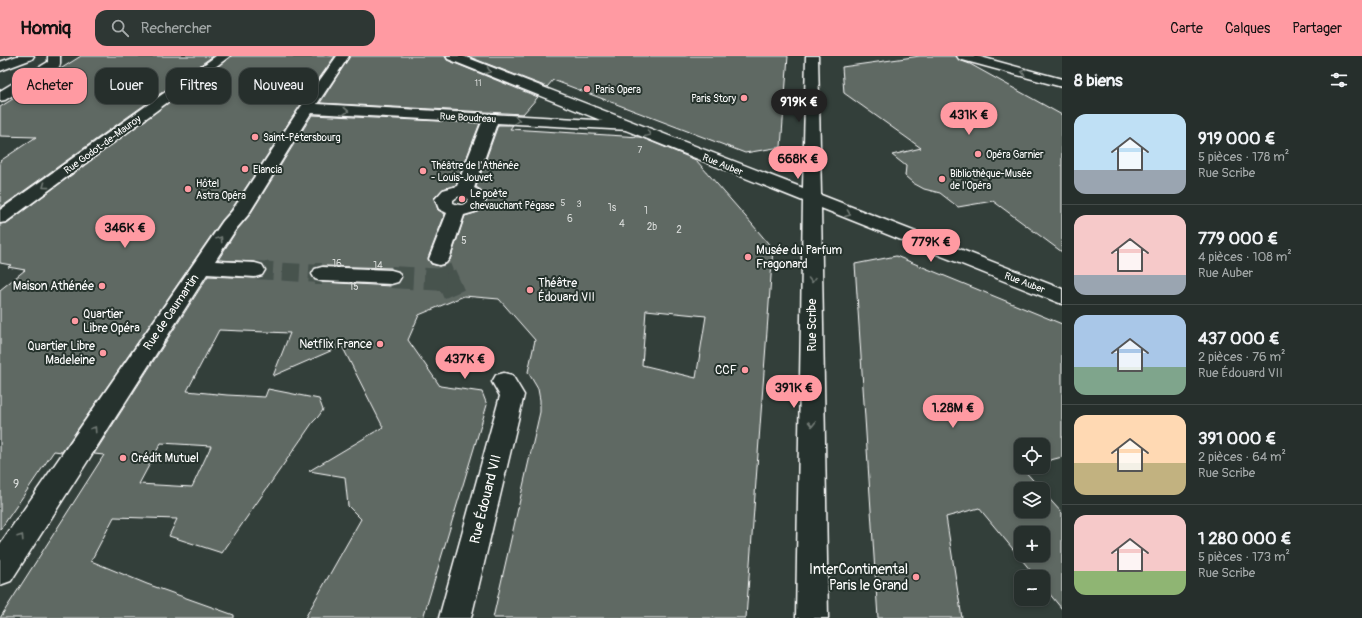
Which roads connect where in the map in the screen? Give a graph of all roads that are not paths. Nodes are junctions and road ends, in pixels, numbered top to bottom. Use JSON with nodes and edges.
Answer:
{"nodes":[{"id":1,"x":28,"y":56,"type":"edge"},
{"id":2,"x":54,"y":56,"type":"edge"},
{"id":3,"x":224,"y":56,"type":"edge"},
{"id":4,"x":343,"y":56,"type":"edge"},
{"id":5,"x":452,"y":56,"type":"edge"},
{"id":6,"x":812,"y":56,"type":"edge"},
{"id":7,"x":963,"y":56,"type":"edge"},
{"id":8,"x":0,"y":67,"type":"edge"},
{"id":9,"x":1062,"y":82,"type":"edge"},
{"id":10,"x":0,"y":97,"type":"edge"},
{"id":11,"x":307,"y":108,"type":"junction"},
{"id":12,"x":491,"y":119,"type":"junction"},
{"id":13,"x":629,"y":126,"type":"junction"},
{"id":14,"x":812,"y":199,"type":"junction"},
{"id":15,"x":0,"y":218,"type":"edge"},
{"id":16,"x":439,"y":259,"type":"tunnel mouth"},
{"id":17,"x":201,"y":267,"type":"junction"},
{"id":18,"x":255,"y":270,"type":"tunnel mouth"},
{"id":19,"x":322,"y":274,"type":"tunnel mouth"},
{"id":20,"x":391,"y":277,"type":"tunnel mouth"},
{"id":21,"x":1062,"y":297,"type":"edge"},
{"id":22,"x":504,"y":382,"type":"dead end"},
{"id":23,"x":0,"y":570,"type":"edge"},
{"id":24,"x":455,"y":618,"type":"edge"},
{"id":25,"x":812,"y":618,"type":"edge"}],
"edges":[{"from":1,"to":8,"type":"street"},
{"from":2,"to":10,"type":"street"},
{"from":3,"to":15,"type":"street","name":"Rue Godot-de-Mauroy","one_way":true},
{"from":4,"to":11,"type":"street","name":"Rue de Caumartin"},
{"from":5,"to":13,"type":"street","name":"Rue Auber","one_way":true},
{"from":6,"to":14,"type":"street","name":"Rue Scribe"},
{"from":9,"to":7,"type":"street","one_way":true},
{"from":11,"to":12,"type":"street","name":"Rue Boudreau","one_way":true},
{"from":17,"to":11,"type":"street","name":"Rue de Caumartin","one_way":true},
{"from":12,"to":13,"type":"street","name":"Rue Boudreau","one_way":true},
{"from":12,"to":16,"type":"street"},
{"from":13,"to":14,"type":"street","name":"Rue Auber","one_way":true},
{"from":14,"to":21,"type":"street","name":"Rue Auber","one_way":true},
{"from":14,"to":25,"type":"street","name":"Rue Scribe","one_way":true},
{"from":17,"to":18,"type":"street"},
{"from":23,"to":17,"type":"street","name":"Rue de Caumartin","one_way":true},
{"from":19,"to":20,"type":"street"},
{"from":22,"to":24,"type":"street","name":"Rue Édouard VII"}]}
